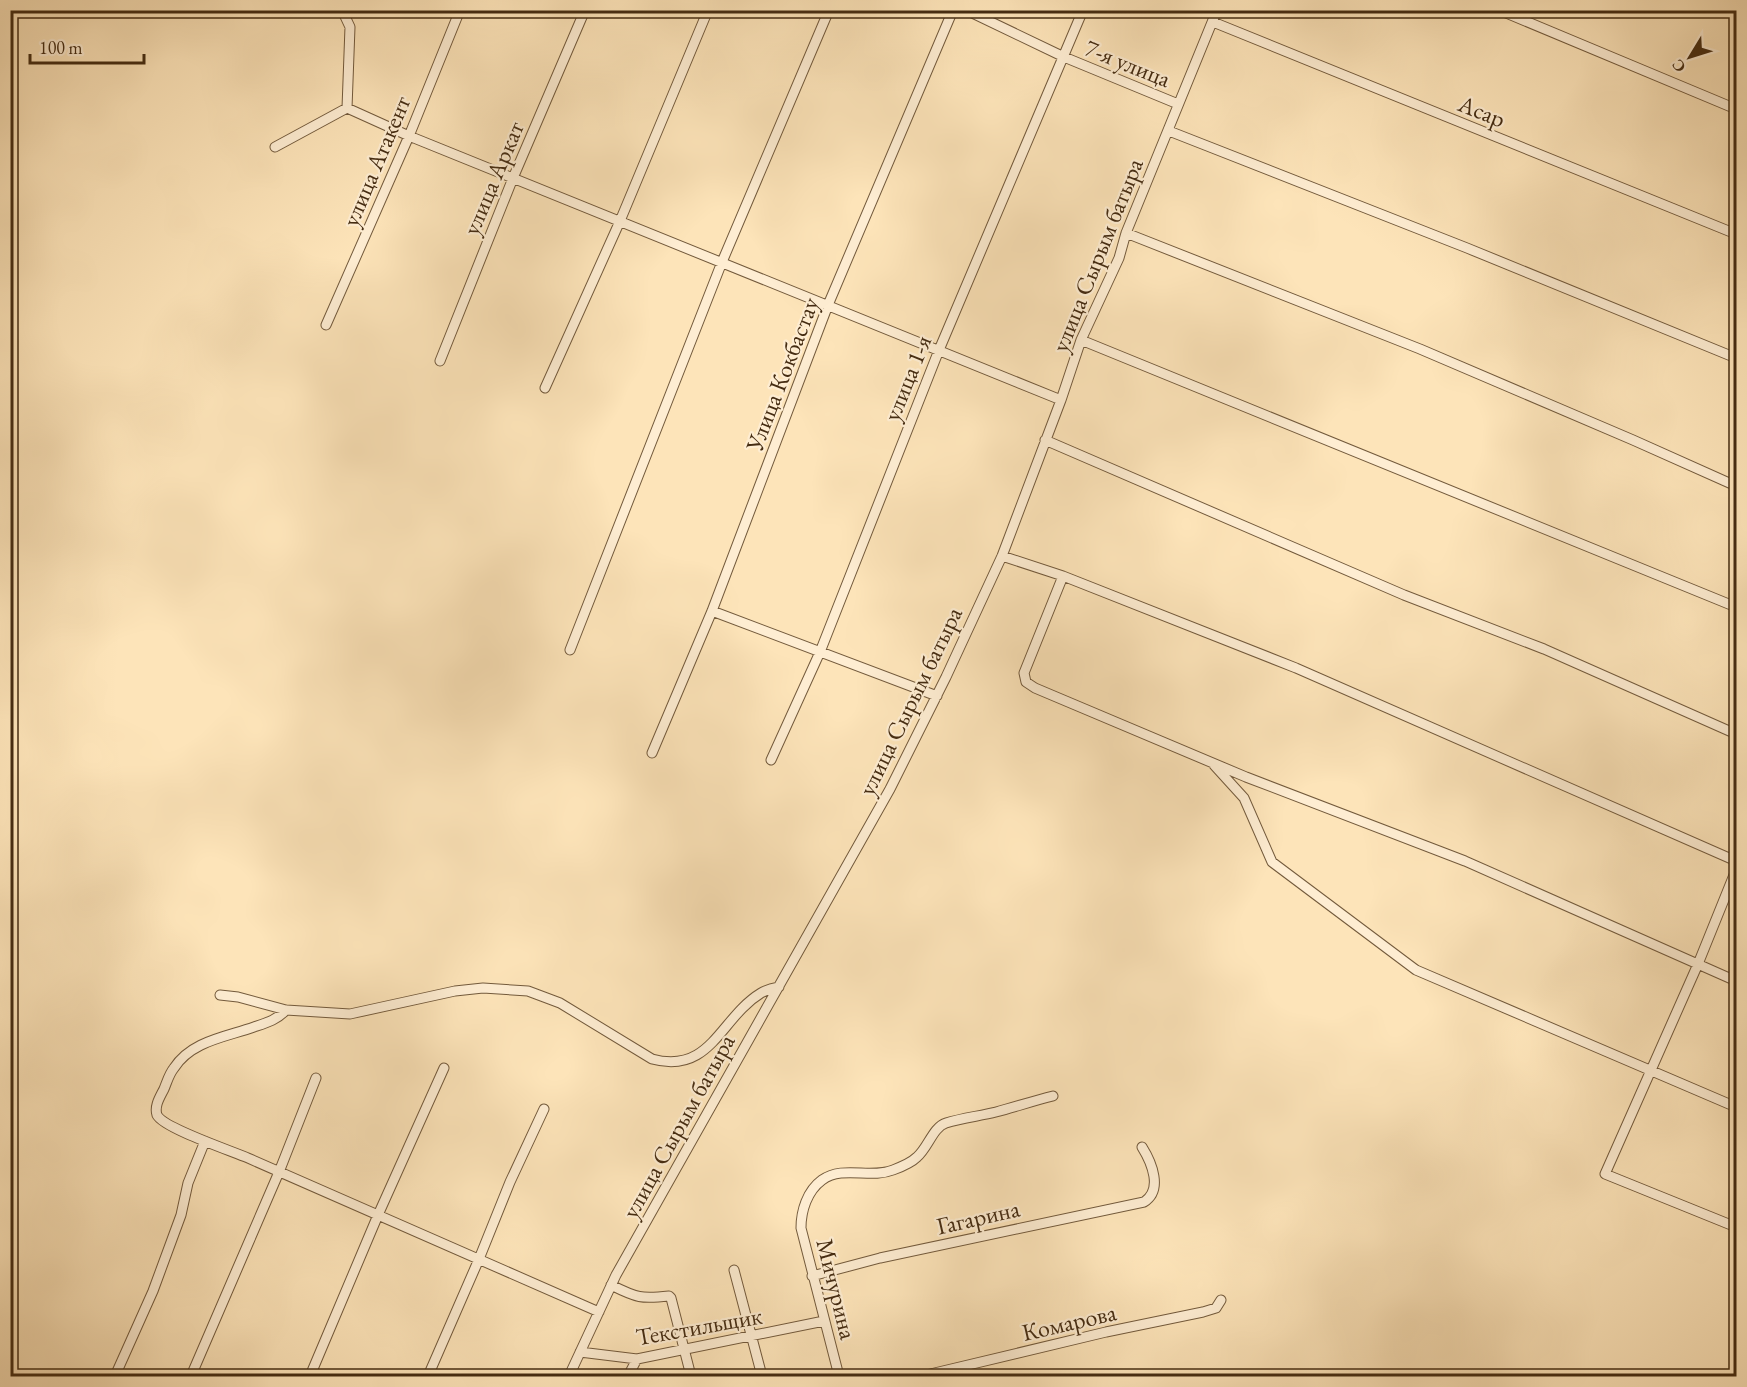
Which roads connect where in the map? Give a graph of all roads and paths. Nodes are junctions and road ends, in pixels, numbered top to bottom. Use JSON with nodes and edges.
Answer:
{"nodes":[{"id":1,"x":342,"y":10,"type":"edge"},
{"id":2,"x":460,"y":10,"type":"edge"},
{"id":3,"x":585,"y":10,"type":"edge"},
{"id":4,"x":708,"y":10,"type":"edge"},
{"id":5,"x":829,"y":10,"type":"edge"},
{"id":6,"x":953,"y":10,"type":"edge"},
{"id":7,"x":966,"y":10,"type":"edge"},
{"id":8,"x":1083,"y":10,"type":"edge"},
{"id":9,"x":1217,"y":10,"type":"edge"},
{"id":10,"x":1499,"y":10,"type":"edge"},
{"id":11,"x":1213,"y":22,"type":"junction"},
{"id":12,"x":1064,"y":57,"type":"junction"},
{"id":13,"x":1178,"y":104,"type":"junction"},
{"id":14,"x":347,"y":108,"type":"junction"},
{"id":15,"x":1737,"y":110,"type":"edge"},
{"id":16,"x":1169,"y":131,"type":"junction"},
{"id":17,"x":409,"y":136,"type":"junction"},
{"id":18,"x":275,"y":147,"type":"dead end"},
{"id":19,"x":513,"y":178,"type":"junction"},
{"id":20,"x":620,"y":221,"type":"junction"},
{"id":21,"x":1126,"y":233,"type":"junction"},
{"id":22,"x":1737,"y":234,"type":"edge"},
{"id":23,"x":722,"y":262,"type":"junction"},
{"id":24,"x":828,"y":305,"type":"junction"},
{"id":25,"x":326,"y":325,"type":"dead end"},
{"id":26,"x":1081,"y":340,"type":"junction"},
{"id":27,"x":939,"y":350,"type":"junction"},
{"id":28,"x":1737,"y":358,"type":"edge"},
{"id":29,"x":440,"y":361,"type":"dead end"},
{"id":30,"x":545,"y":388,"type":"dead end"},
{"id":31,"x":1061,"y":400,"type":"junction"},
{"id":32,"x":1045,"y":440,"type":"junction"},
{"id":33,"x":1737,"y":486,"type":"edge"},
{"id":34,"x":1002,"y":556,"type":"junction"},
{"id":35,"x":1063,"y":576,"type":"junction"},
{"id":36,"x":1737,"y":607,"type":"edge"},
{"id":37,"x":712,"y":611,"type":"junction"},
{"id":38,"x":570,"y":650,"type":"dead end"},
{"id":39,"x":820,"y":652,"type":"junction"},
{"id":40,"x":937,"y":696,"type":"junction"},
{"id":41,"x":1737,"y":734,"type":"edge"},
{"id":42,"x":652,"y":753,"type":"dead end"},
{"id":43,"x":771,"y":760,"type":"dead end"},
{"id":44,"x":1213,"y":763,"type":"junction"},
{"id":45,"x":1737,"y":861,"type":"edge"},
{"id":46,"x":1737,"y":870,"type":"edge"},
{"id":47,"x":1698,"y":964,"type":"junction"},
{"id":48,"x":1737,"y":981,"type":"edge"},
{"id":49,"x":778,"y":987,"type":"junction"},
{"id":50,"x":220,"y":994,"type":"dead end"},
{"id":51,"x":286,"y":1010,"type":"junction"},
{"id":52,"x":444,"y":1068,"type":"dead end"},
{"id":53,"x":1651,"y":1071,"type":"junction"},
{"id":54,"x":315,"y":1078,"type":"dead end"},
{"id":55,"x":1053,"y":1096,"type":"dead end"},
{"id":56,"x":1737,"y":1107,"type":"edge"},
{"id":57,"x":544,"y":1109,"type":"dead end"},
{"id":58,"x":205,"y":1141,"type":"junction"},
{"id":59,"x":1142,"y":1147,"type":"dead end"},
{"id":60,"x":279,"y":1173,"type":"junction"},
{"id":61,"x":378,"y":1215,"type":"junction"},
{"id":62,"x":1737,"y":1227,"type":"edge"},
{"id":63,"x":479,"y":1259,"type":"junction"},
{"id":64,"x":734,"y":1270,"type":"dead end"},
{"id":65,"x":812,"y":1276,"type":"junction"},
{"id":66,"x":611,"y":1285,"type":"junction"},
{"id":67,"x":1221,"y":1300,"type":"dead end"},
{"id":68,"x":599,"y":1312,"type":"junction"},
{"id":69,"x":824,"y":1322,"type":"junction"},
{"id":70,"x":752,"y":1337,"type":"junction"},
{"id":71,"x":683,"y":1351,"type":"junction"},
{"id":72,"x":580,"y":1352,"type":"junction"},
{"id":73,"x":637,"y":1359,"type":"junction"},
{"id":74,"x":115,"y":1377,"type":"edge"},
{"id":75,"x":191,"y":1377,"type":"edge"},
{"id":76,"x":310,"y":1377,"type":"edge"},
{"id":77,"x":428,"y":1377,"type":"edge"},
{"id":78,"x":569,"y":1377,"type":"edge"},
{"id":79,"x":628,"y":1377,"type":"edge"},
{"id":80,"x":691,"y":1377,"type":"edge"},
{"id":81,"x":762,"y":1377,"type":"edge"},
{"id":82,"x":839,"y":1377,"type":"edge"},
{"id":83,"x":922,"y":1377,"type":"edge"}],
"edges":[{"from":1,"to":14,"type":"street"},
{"from":2,"to":17,"type":"street","name":"улица Атакент"},
{"from":3,"to":19,"type":"street","name":"улица Аркат"},
{"from":4,"to":20,"type":"street"},
{"from":5,"to":23,"type":"street"},
{"from":6,"to":24,"type":"street","name":"Улица Кокбастау"},
{"from":7,"to":12,"type":"street","name":"7-я улица"},
{"from":8,"to":12,"type":"street","name":"улица 1-я"},
{"from":9,"to":11,"type":"street","name":"улица Сырым батыра"},
{"from":10,"to":15,"type":"street"},
{"from":11,"to":13,"type":"street","name":"улица Сырым батыра"},
{"from":11,"to":22,"type":"street","name":"Асар"},
{"from":12,"to":13,"type":"street","name":"7-я улица"},
{"from":12,"to":27,"type":"street","name":"улица 1-я"},
{"from":13,"to":16,"type":"street","name":"улица Сырым батыра"},
{"from":14,"to":17,"type":"street"},
{"from":14,"to":18,"type":"street"},
{"from":16,"to":21,"type":"street","name":"улица Сырым батыра"},
{"from":16,"to":28,"type":"street"},
{"from":17,"to":19,"type":"street"},
{"from":17,"to":25,"type":"street","name":"улица Атакент"},
{"from":19,"to":20,"type":"street"},
{"from":19,"to":29,"type":"street","name":"улица Аркат"},
{"from":20,"to":23,"type":"street"},
{"from":20,"to":30,"type":"street"},
{"from":21,"to":26,"type":"street","name":"улица Сырым батыра"},
{"from":21,"to":33,"type":"street"},
{"from":23,"to":24,"type":"street"},
{"from":23,"to":38,"type":"street"},
{"from":24,"to":27,"type":"street"},
{"from":24,"to":37,"type":"street","name":"Улица Кокбастау"},
{"from":26,"to":31,"type":"street","name":"улица Сырым батыра"},
{"from":26,"to":36,"type":"street"},
{"from":27,"to":31,"type":"street"},
{"from":27,"to":39,"type":"street","name":"улица 1-я"},
{"from":31,"to":32,"type":"street","name":"улица Сырым батыра"},
{"from":32,"to":34,"type":"street","name":"улица Сырым батыра"},
{"from":32,"to":41,"type":"street"},
{"from":34,"to":35,"type":"street"},
{"from":34,"to":40,"type":"street","name":"улица Сырым батыра"},
{"from":35,"to":44,"type":"street"},
{"from":35,"to":45,"type":"street"},
{"from":37,"to":39,"type":"street"},
{"from":37,"to":42,"type":"street","name":"Улица Кокбастау"},
{"from":39,"to":40,"type":"street"},
{"from":39,"to":43,"type":"street","name":"улица 1-я"},
{"from":40,"to":49,"type":"street","name":"улица Сырым батыра"},
{"from":44,"to":47,"type":"street"},
{"from":44,"to":53,"type":"street"},
{"from":46,"to":47,"type":"street"},
{"from":47,"to":48,"type":"street"},
{"from":47,"to":53,"type":"street"},
{"from":49,"to":51,"type":"street"},
{"from":49,"to":66,"type":"street","name":"улица Сырым батыра"},
{"from":50,"to":51,"type":"street"},
{"from":51,"to":58,"type":"street"},
{"from":52,"to":61,"type":"street"},
{"from":53,"to":56,"type":"street"},
{"from":53,"to":62,"type":"street"},
{"from":54,"to":60,"type":"street"},
{"from":55,"to":65,"type":"street","name":"Мичурина"},
{"from":57,"to":63,"type":"street"},
{"from":58,"to":60,"type":"street"},
{"from":58,"to":74,"type":"street"},
{"from":59,"to":65,"type":"street","name":"Гагарина"},
{"from":60,"to":61,"type":"street"},
{"from":60,"to":75,"type":"street"},
{"from":61,"to":63,"type":"street"},
{"from":61,"to":76,"type":"street"},
{"from":63,"to":68,"type":"street"},
{"from":63,"to":77,"type":"street"},
{"from":64,"to":70,"type":"street"},
{"from":65,"to":69,"type":"street","name":"Мичурина"},
{"from":66,"to":68,"type":"street","name":"улица Сырым батыра"},
{"from":66,"to":71,"type":"street"},
{"from":67,"to":83,"type":"street","name":"Комарова"},
{"from":68,"to":72,"type":"street","name":"улица Сырым батыра"},
{"from":69,"to":70,"type":"street","name":"Текстильщик"},
{"from":69,"to":82,"type":"street","name":"Мичурина"},
{"from":70,"to":71,"type":"street","name":"Текстильщик"},
{"from":70,"to":81,"type":"street"},
{"from":71,"to":73,"type":"street","name":"Текстильщик"},
{"from":71,"to":80,"type":"street"},
{"from":72,"to":73,"type":"street","name":"Текстильщик"},
{"from":72,"to":78,"type":"street","name":"улица Сырым батыра"},
{"from":73,"to":79,"type":"street"}]}
